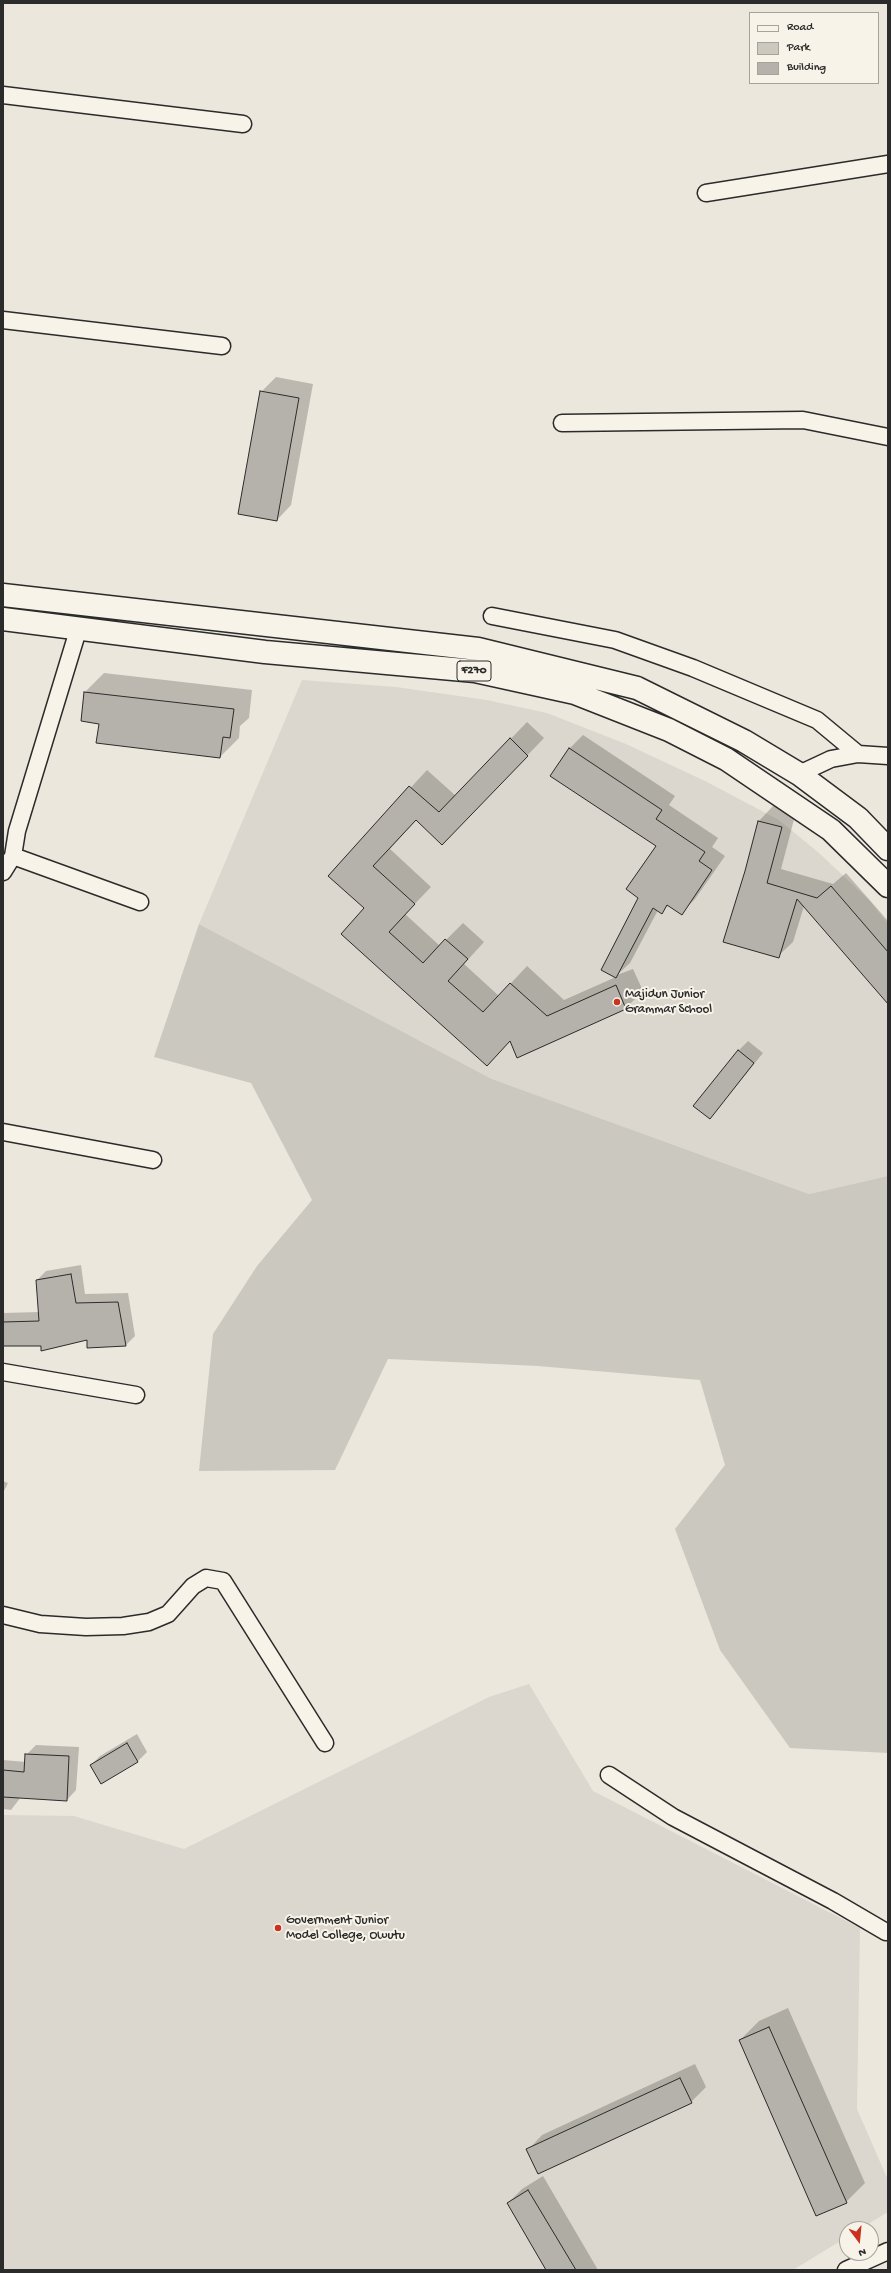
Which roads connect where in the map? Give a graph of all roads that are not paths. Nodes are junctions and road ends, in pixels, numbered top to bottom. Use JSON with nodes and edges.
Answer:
{"nodes":[{"id":1,"x":3,"y":95,"type":"edge"},
{"id":2,"x":243,"y":124,"type":"dead end"},
{"id":3,"x":888,"y":164,"type":"edge"},
{"id":4,"x":706,"y":193,"type":"dead end"},
{"id":5,"x":3,"y":320,"type":"edge"},
{"id":6,"x":222,"y":346,"type":"dead end"},
{"id":7,"x":562,"y":423,"type":"dead end"},
{"id":8,"x":888,"y":437,"type":"edge"},
{"id":9,"x":3,"y":595,"type":"edge"},
{"id":10,"x":492,"y":616,"type":"dead end"},
{"id":11,"x":3,"y":619,"type":"edge"},
{"id":12,"x":268,"y":625,"type":"junction"},
{"id":13,"x":79,"y":627,"type":"junction"},
{"id":14,"x":265,"y":652,"type":"junction"},
{"id":15,"x":858,"y":754,"type":"junction"},
{"id":16,"x":888,"y":756,"type":"edge"},
{"id":17,"x":799,"y":774,"type":"junction"},
{"id":18,"x":888,"y":849,"type":"edge"},
{"id":19,"x":12,"y":856,"type":"junction"},
{"id":20,"x":3,"y":872,"type":"edge"},
{"id":21,"x":888,"y":886,"type":"edge"},
{"id":22,"x":140,"y":902,"type":"dead end"},
{"id":23,"x":3,"y":1132,"type":"edge"},
{"id":24,"x":153,"y":1160,"type":"dead end"},
{"id":25,"x":3,"y":1372,"type":"edge"},
{"id":26,"x":136,"y":1395,"type":"dead end"},
{"id":27,"x":3,"y":1615,"type":"edge"},
{"id":28,"x":325,"y":1743,"type":"dead end"},
{"id":29,"x":609,"y":1775,"type":"dead end"},
{"id":30,"x":887,"y":1934,"type":"edge"},
{"id":31,"x":888,"y":2251,"type":"edge"},
{"id":32,"x":846,"y":2270,"type":"edge"}],
"edges":[{"from":1,"to":2,"type":"street"},
{"from":3,"to":4,"type":"street"},
{"from":5,"to":6,"type":"street"},
{"from":7,"to":8,"type":"street"},
{"from":9,"to":12,"type":"main road","number":"F270"},
{"from":10,"to":15,"type":"street"},
{"from":11,"to":13,"type":"main road","number":"F270"},
{"from":12,"to":14,"type":"main road"},
{"from":12,"to":17,"type":"main road","number":"F270"},
{"from":13,"to":14,"type":"main road","number":"F270"},
{"from":13,"to":19,"type":"street"},
{"from":14,"to":21,"type":"main road","number":"F270"},
{"from":15,"to":16,"type":"street"},
{"from":15,"to":17,"type":"street"},
{"from":17,"to":18,"type":"main road","number":"F270"},
{"from":19,"to":20,"type":"street"},
{"from":19,"to":22,"type":"street"},
{"from":23,"to":24,"type":"street"},
{"from":25,"to":26,"type":"street"},
{"from":27,"to":28,"type":"street"},
{"from":29,"to":30,"type":"street"},
{"from":31,"to":32,"type":"street"}]}
